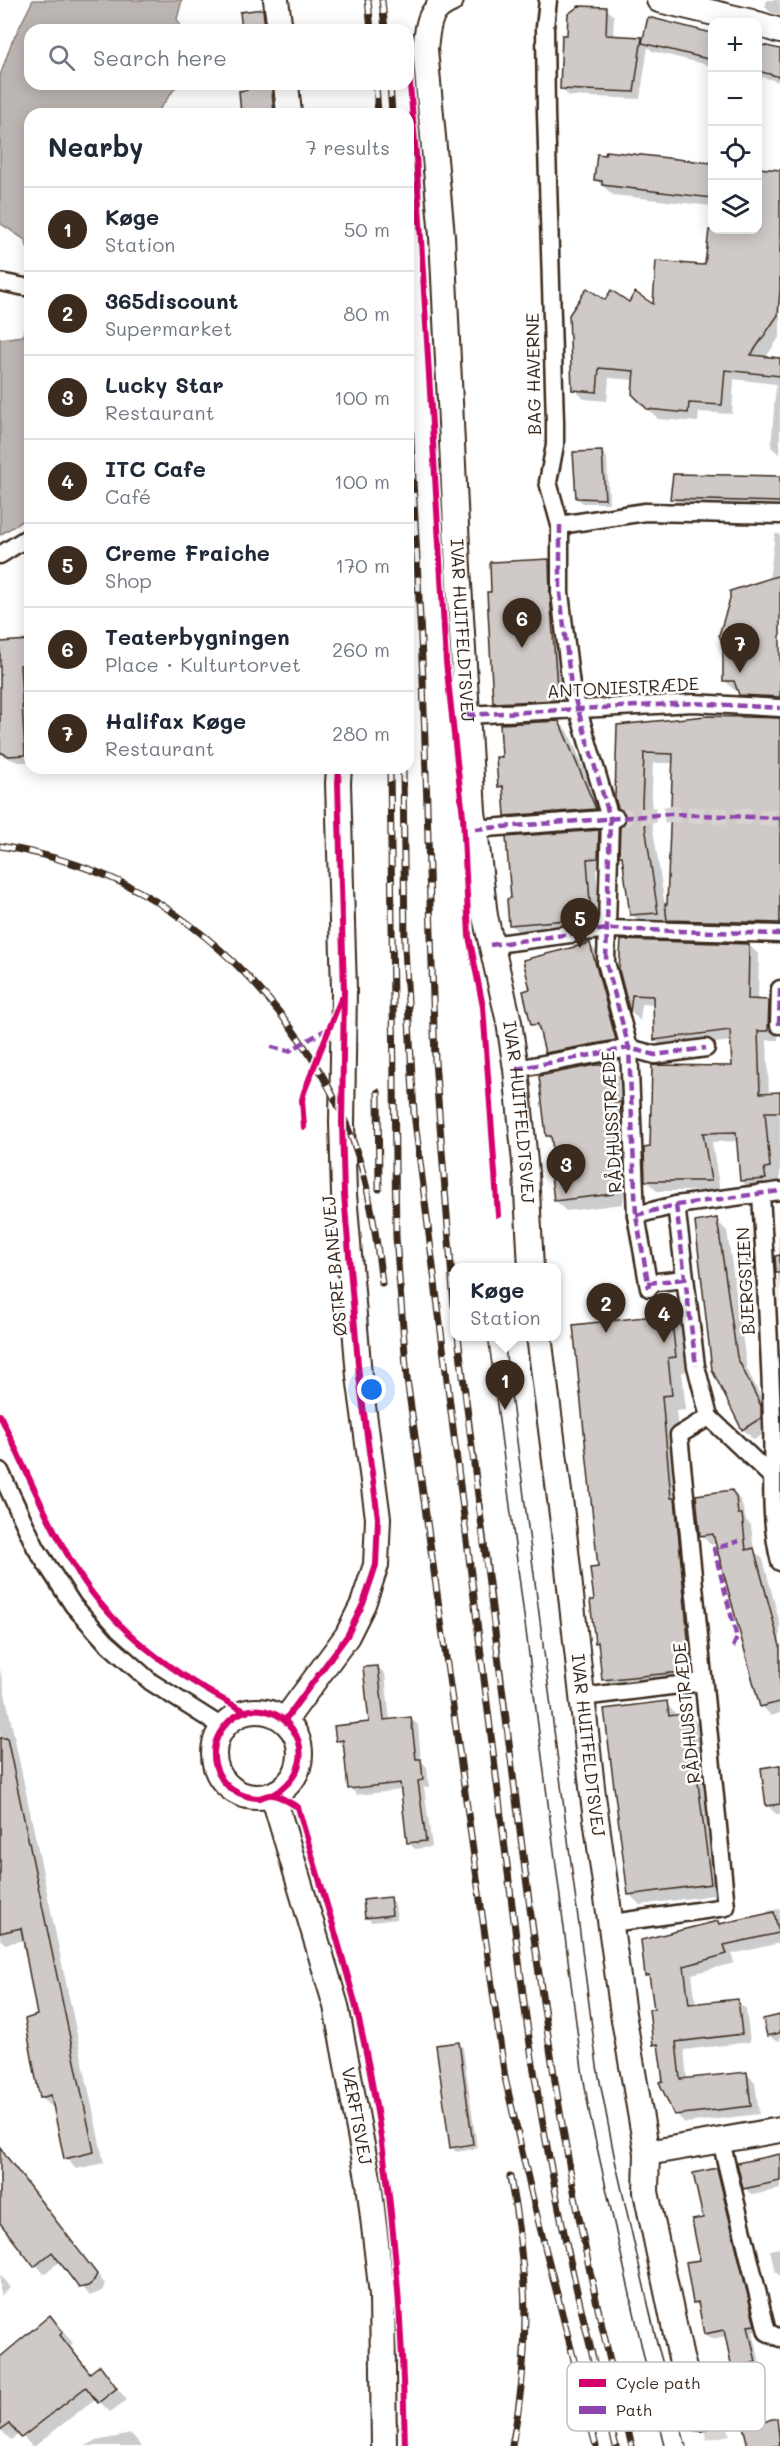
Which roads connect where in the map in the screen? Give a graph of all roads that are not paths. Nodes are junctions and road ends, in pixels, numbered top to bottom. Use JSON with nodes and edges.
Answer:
{"nodes":[{"id":1,"x":276,"y":0,"type":"edge"},
{"id":2,"x":451,"y":0,"type":"edge"},
{"id":3,"x":548,"y":0,"type":"edge"},
{"id":4,"x":659,"y":0,"type":"edge"},
{"id":5,"x":735,"y":18,"type":"edge"},
{"id":6,"x":279,"y":24,"type":"edge"},
{"id":7,"x":762,"y":25,"type":"edge"},
{"id":8,"x":780,"y":31,"type":"edge"},
{"id":9,"x":287,"y":90,"type":"edge"},
{"id":10,"x":288,"y":108,"type":"edge"},
{"id":11,"x":780,"y":515,"type":"edge"},
{"id":12,"x":560,"y":525,"type":"junction"},
{"id":13,"x":24,"y":540,"type":"edge"},
{"id":14,"x":0,"y":555,"type":"edge"},
{"id":15,"x":780,"y":708,"type":"edge"},
{"id":16,"x":579,"y":710,"type":"junction"},
{"id":17,"x":467,"y":715,"type":"junction"},
{"id":18,"x":338,"y":774,"type":"edge"},
{"id":19,"x":613,"y":818,"type":"junction"},
{"id":20,"x":475,"y":829,"type":"junction"},
{"id":21,"x":607,"y":929,"type":"junction"},
{"id":22,"x":780,"y":934,"type":"edge"},
{"id":23,"x":490,"y":945,"type":"junction"},
{"id":24,"x":780,"y":989,"type":"edge"},
{"id":25,"x":779,"y":1025,"type":"edge"},
{"id":26,"x":629,"y":1048,"type":"junction"},
{"id":27,"x":706,"y":1048,"type":"dead end"},
{"id":28,"x":516,"y":1069,"type":"junction"},
{"id":29,"x":780,"y":1191,"type":"edge"},
{"id":30,"x":761,"y":1192,"type":"junction"},
{"id":31,"x":683,"y":1204,"type":"junction"},
{"id":32,"x":636,"y":1215,"type":"junction"},
{"id":33,"x":531,"y":1263,"type":"edge"},
{"id":34,"x":685,"y":1279,"type":"junction"},
{"id":35,"x":541,"y":1341,"type":"edge"},
{"id":36,"x":709,"y":1417,"type":"junction"},
{"id":37,"x":0,"y":1470,"type":"edge"},
{"id":38,"x":772,"y":1477,"type":"junction"},
{"id":39,"x":780,"y":1562,"type":"edge"},
{"id":40,"x":703,"y":1682,"type":"junction"},
{"id":41,"x":582,"y":1697,"type":"junction"},
{"id":42,"x":285,"y":1720,"type":"junction"},
{"id":43,"x":222,"y":1727,"type":"junction"},
{"id":44,"x":273,"y":1795,"type":"junction"},
{"id":45,"x":612,"y":1923,"type":"junction"},
{"id":46,"x":780,"y":2130,"type":"edge"},
{"id":47,"x":721,"y":2140,"type":"junction"},
{"id":48,"x":647,"y":2152,"type":"junction"},
{"id":49,"x":780,"y":2338,"type":"edge"},
{"id":50,"x":683,"y":2362,"type":"edge"},
{"id":51,"x":384,"y":2446,"type":"edge"}],
"edges":[{"from":1,"to":6,"type":"street"},
{"from":2,"to":17,"type":"street","name":"IVAR HUITFELDTSVEJ"},
{"from":3,"to":12,"type":"street","name":"BAG HAVERNE"},
{"from":4,"to":5,"type":"street"},
{"from":7,"to":8,"type":"street"},
{"from":9,"to":10,"type":"street"},
{"from":11,"to":12,"type":"street"},
{"from":12,"to":16,"type":"street","name":"BAG HAVERNE"},
{"from":13,"to":14,"type":"street"},
{"from":15,"to":16,"type":"street","name":"ANTONIESTRÆDE"},
{"from":16,"to":17,"type":"street","name":"ANTONIESTRÆDE"},
{"from":16,"to":19,"type":"street","name":"RÅDHUSSTRÆDE"},
{"from":17,"to":20,"type":"street","name":"IVAR HUITFELDTSVEJ"},
{"from":18,"to":42,"type":"street","name":"ØSTRE BANEVEJ"},
{"from":19,"to":20,"type":"street"},
{"from":19,"to":21,"type":"street","name":"RÅDHUSSTRÆDE"},
{"from":20,"to":23,"type":"street","name":"IVAR HUITFELDTSVEJ"},
{"from":21,"to":22,"type":"street"},
{"from":21,"to":23,"type":"street"},
{"from":21,"to":26,"type":"street","name":"RÅDHUSSTRÆDE"},
{"from":23,"to":28,"type":"street","name":"IVAR HUITFELDTSVEJ"},
{"from":24,"to":25,"type":"street"},
{"from":26,"to":27,"type":"street"},
{"from":26,"to":28,"type":"street"},
{"from":26,"to":32,"type":"street","name":"RÅDHUSSTRÆDE"},
{"from":28,"to":33,"type":"street","name":"IVAR HUITFELDTSVEJ"},
{"from":29,"to":30,"type":"street"},
{"from":30,"to":31,"type":"street"},
{"from":30,"to":38,"type":"street","name":"BJERGSTIEN"},
{"from":31,"to":32,"type":"street"},
{"from":31,"to":34,"type":"street"},
{"from":32,"to":34,"type":"street","name":"RÅDHUSSTRÆDE"},
{"from":34,"to":36,"type":"street"},
{"from":35,"to":41,"type":"street","name":"IVAR HUITFELDTSVEJ"},
{"from":36,"to":38,"type":"street"},
{"from":36,"to":40,"type":"street","name":"RÅDHUSSTRÆDE"},
{"from":37,"to":43,"type":"street"},
{"from":38,"to":39,"type":"street","name":"BJERGSTIEN"},
{"from":40,"to":41,"type":"street"},
{"from":40,"to":45,"type":"street","name":"RÅDHUSSTRÆDE"},
{"from":41,"to":45,"type":"street","name":"IVAR HUITFELDTSVEJ"},
{"from":42,"to":43,"type":"street"},
{"from":42,"to":44,"type":"street"},
{"from":43,"to":44,"type":"street"},
{"from":44,"to":51,"type":"street","name":"VÆRFTSVEJ"},
{"from":45,"to":48,"type":"street","name":"IVAR HUITFELDTSVEJ"},
{"from":46,"to":47,"type":"street"},
{"from":47,"to":48,"type":"street"},
{"from":47,"to":49,"type":"street"},
{"from":48,"to":50,"type":"street","name":"IVAR HUITFELDTSVEJ"}]}
